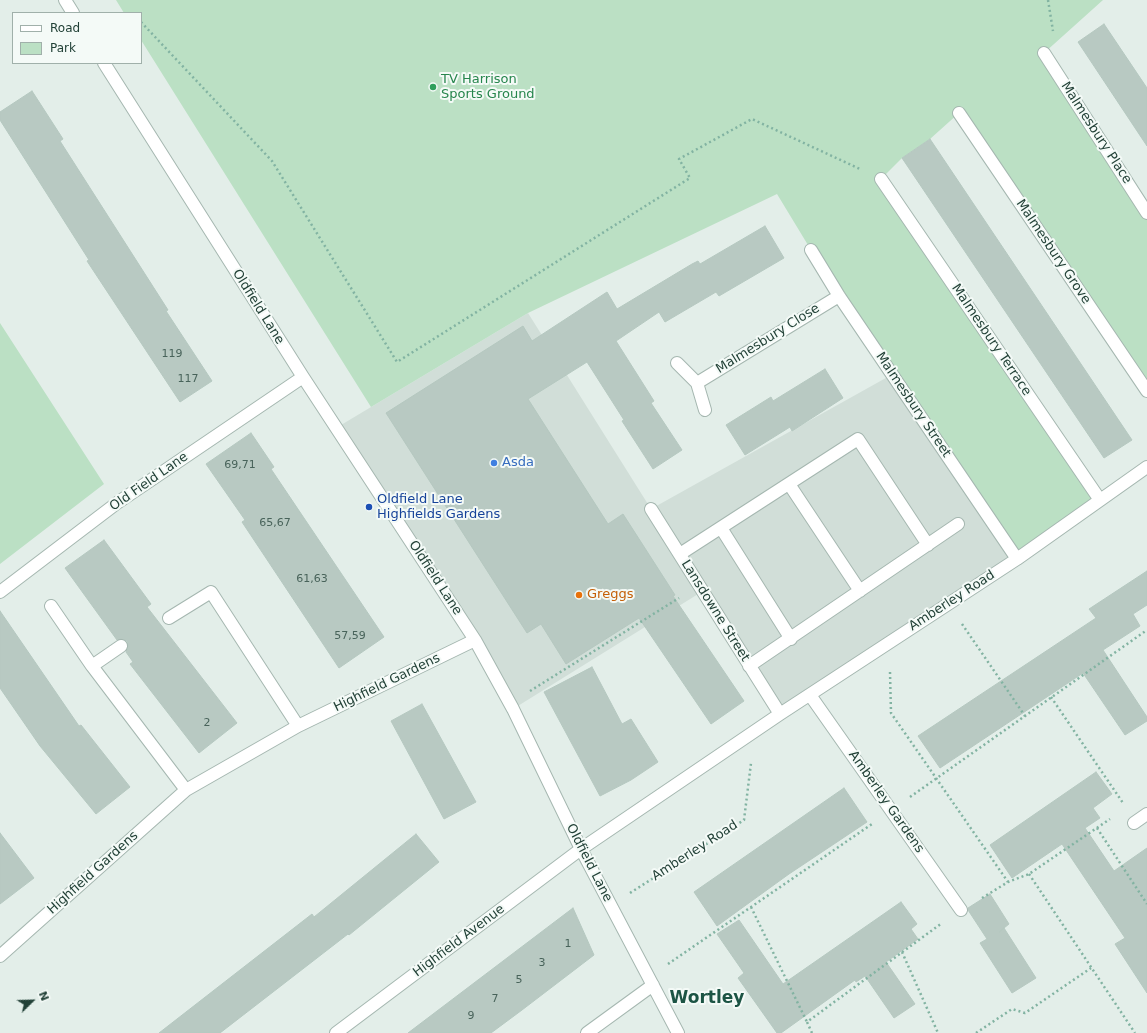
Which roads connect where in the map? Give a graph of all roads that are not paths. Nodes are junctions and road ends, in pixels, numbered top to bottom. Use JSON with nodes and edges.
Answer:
{"nodes":[{"id":1,"x":65,"y":0,"type":"edge"},
{"id":2,"x":72,"y":12,"type":"edge"},
{"id":3,"x":1044,"y":52,"type":"road end"},
{"id":4,"x":105,"y":64,"type":"edge"},
{"id":5,"x":959,"y":113,"type":"dead end"},
{"id":6,"x":881,"y":179,"type":"road end"},
{"id":7,"x":1147,"y":213,"type":"edge"},
{"id":8,"x":811,"y":250,"type":"dead end"},
{"id":9,"x":839,"y":296,"type":"junction"},
{"id":10,"x":677,"y":363,"type":"dead end"},
{"id":11,"x":303,"y":377,"type":"junction"},
{"id":12,"x":696,"y":383,"type":"junction"},
{"id":13,"x":1147,"y":391,"type":"edge"},
{"id":14,"x":705,"y":410,"type":"dead end"},
{"id":15,"x":1147,"y":467,"type":"edge"},
{"id":16,"x":789,"y":484,"type":"junction"},
{"id":17,"x":1100,"y":500,"type":"junction"},
{"id":18,"x":651,"y":509,"type":"dead end"},
{"id":19,"x":958,"y":524,"type":"dead end"},
{"id":20,"x":721,"y":528,"type":"junction"},
{"id":21,"x":928,"y":545,"type":"junction"},
{"id":22,"x":680,"y":554,"type":"junction"},
{"id":23,"x":1017,"y":558,"type":"junction"},
{"id":24,"x":0,"y":592,"type":"edge"},
{"id":25,"x":860,"y":592,"type":"junction"},
{"id":26,"x":51,"y":606,"type":"dead end"},
{"id":27,"x":169,"y":618,"type":"dead end"},
{"id":28,"x":791,"y":639,"type":"junction"},
{"id":29,"x":475,"y":640,"type":"junction"},
{"id":30,"x":121,"y":646,"type":"dead end"},
{"id":31,"x":92,"y":666,"type":"junction"},
{"id":32,"x":749,"y":666,"type":"junction"},
{"id":33,"x":810,"y":695,"type":"junction"},
{"id":34,"x":780,"y":714,"type":"junction"},
{"id":35,"x":298,"y":726,"type":"junction"},
{"id":36,"x":186,"y":790,"type":"junction"},
{"id":37,"x":1147,"y":814,"type":"edge"},
{"id":38,"x":1134,"y":823,"type":"road end"},
{"id":39,"x":581,"y":849,"type":"junction"},
{"id":40,"x":961,"y":910,"type":"road end"},
{"id":41,"x":0,"y":956,"type":"edge"},
{"id":42,"x":651,"y":981,"type":"junction"},
{"id":43,"x":336,"y":1033,"type":"edge"},
{"id":44,"x":587,"y":1033,"type":"edge"},
{"id":45,"x":678,"y":1033,"type":"edge"}],
"edges":[{"from":1,"to":2,"type":"street"},
{"from":3,"to":7,"type":"street","name":"Malmesbury Place"},
{"from":4,"to":11,"type":"street","name":"Oldfield Lane"},
{"from":5,"to":13,"type":"street","name":"Malmesbury Grove"},
{"from":6,"to":17,"type":"street","name":"Malmesbury Terrace"},
{"from":8,"to":9,"type":"street","name":"Malmesbury Street"},
{"from":9,"to":12,"type":"street","name":"Malmesbury Close"},
{"from":9,"to":23,"type":"street","name":"Malmesbury Street"},
{"from":10,"to":12,"type":"street"},
{"from":11,"to":24,"type":"street","name":"Old Field Lane"},
{"from":11,"to":29,"type":"street","name":"Oldfield Lane"},
{"from":12,"to":14,"type":"street"},
{"from":15,"to":17,"type":"street","name":"Amberley Road"},
{"from":16,"to":20,"type":"street"},
{"from":16,"to":21,"type":"street"},
{"from":16,"to":25,"type":"street"},
{"from":17,"to":23,"type":"street","name":"Amberley Road"},
{"from":18,"to":22,"type":"street","name":"Lansdowne Street"},
{"from":19,"to":21,"type":"street"},
{"from":20,"to":22,"type":"street"},
{"from":20,"to":28,"type":"street"},
{"from":21,"to":25,"type":"street"},
{"from":22,"to":32,"type":"street","name":"Lansdowne Street"},
{"from":23,"to":33,"type":"street","name":"Amberley Road"},
{"from":25,"to":28,"type":"street"},
{"from":26,"to":31,"type":"street"},
{"from":27,"to":35,"type":"street"},
{"from":28,"to":32,"type":"street"},
{"from":29,"to":35,"type":"street","name":"Highfield Gardens"},
{"from":29,"to":39,"type":"street","name":"Oldfield Lane"},
{"from":30,"to":31,"type":"street"},
{"from":31,"to":36,"type":"street"},
{"from":32,"to":34,"type":"street","name":"Lansdowne Street"},
{"from":33,"to":34,"type":"street","name":"Amberley Road"},
{"from":33,"to":40,"type":"street","name":"Amberley Gardens"},
{"from":34,"to":39,"type":"street","name":"Amberley Road"},
{"from":35,"to":36,"type":"street","name":"Highfield Gardens"},
{"from":36,"to":41,"type":"street","name":"Highfield Gardens"},
{"from":37,"to":38,"type":"street"},
{"from":39,"to":42,"type":"street","name":"Oldfield Lane"},
{"from":39,"to":43,"type":"street","name":"Highfield Avenue"},
{"from":42,"to":44,"type":"street"},
{"from":42,"to":45,"type":"street","name":"Oldfield Lane"}]}
